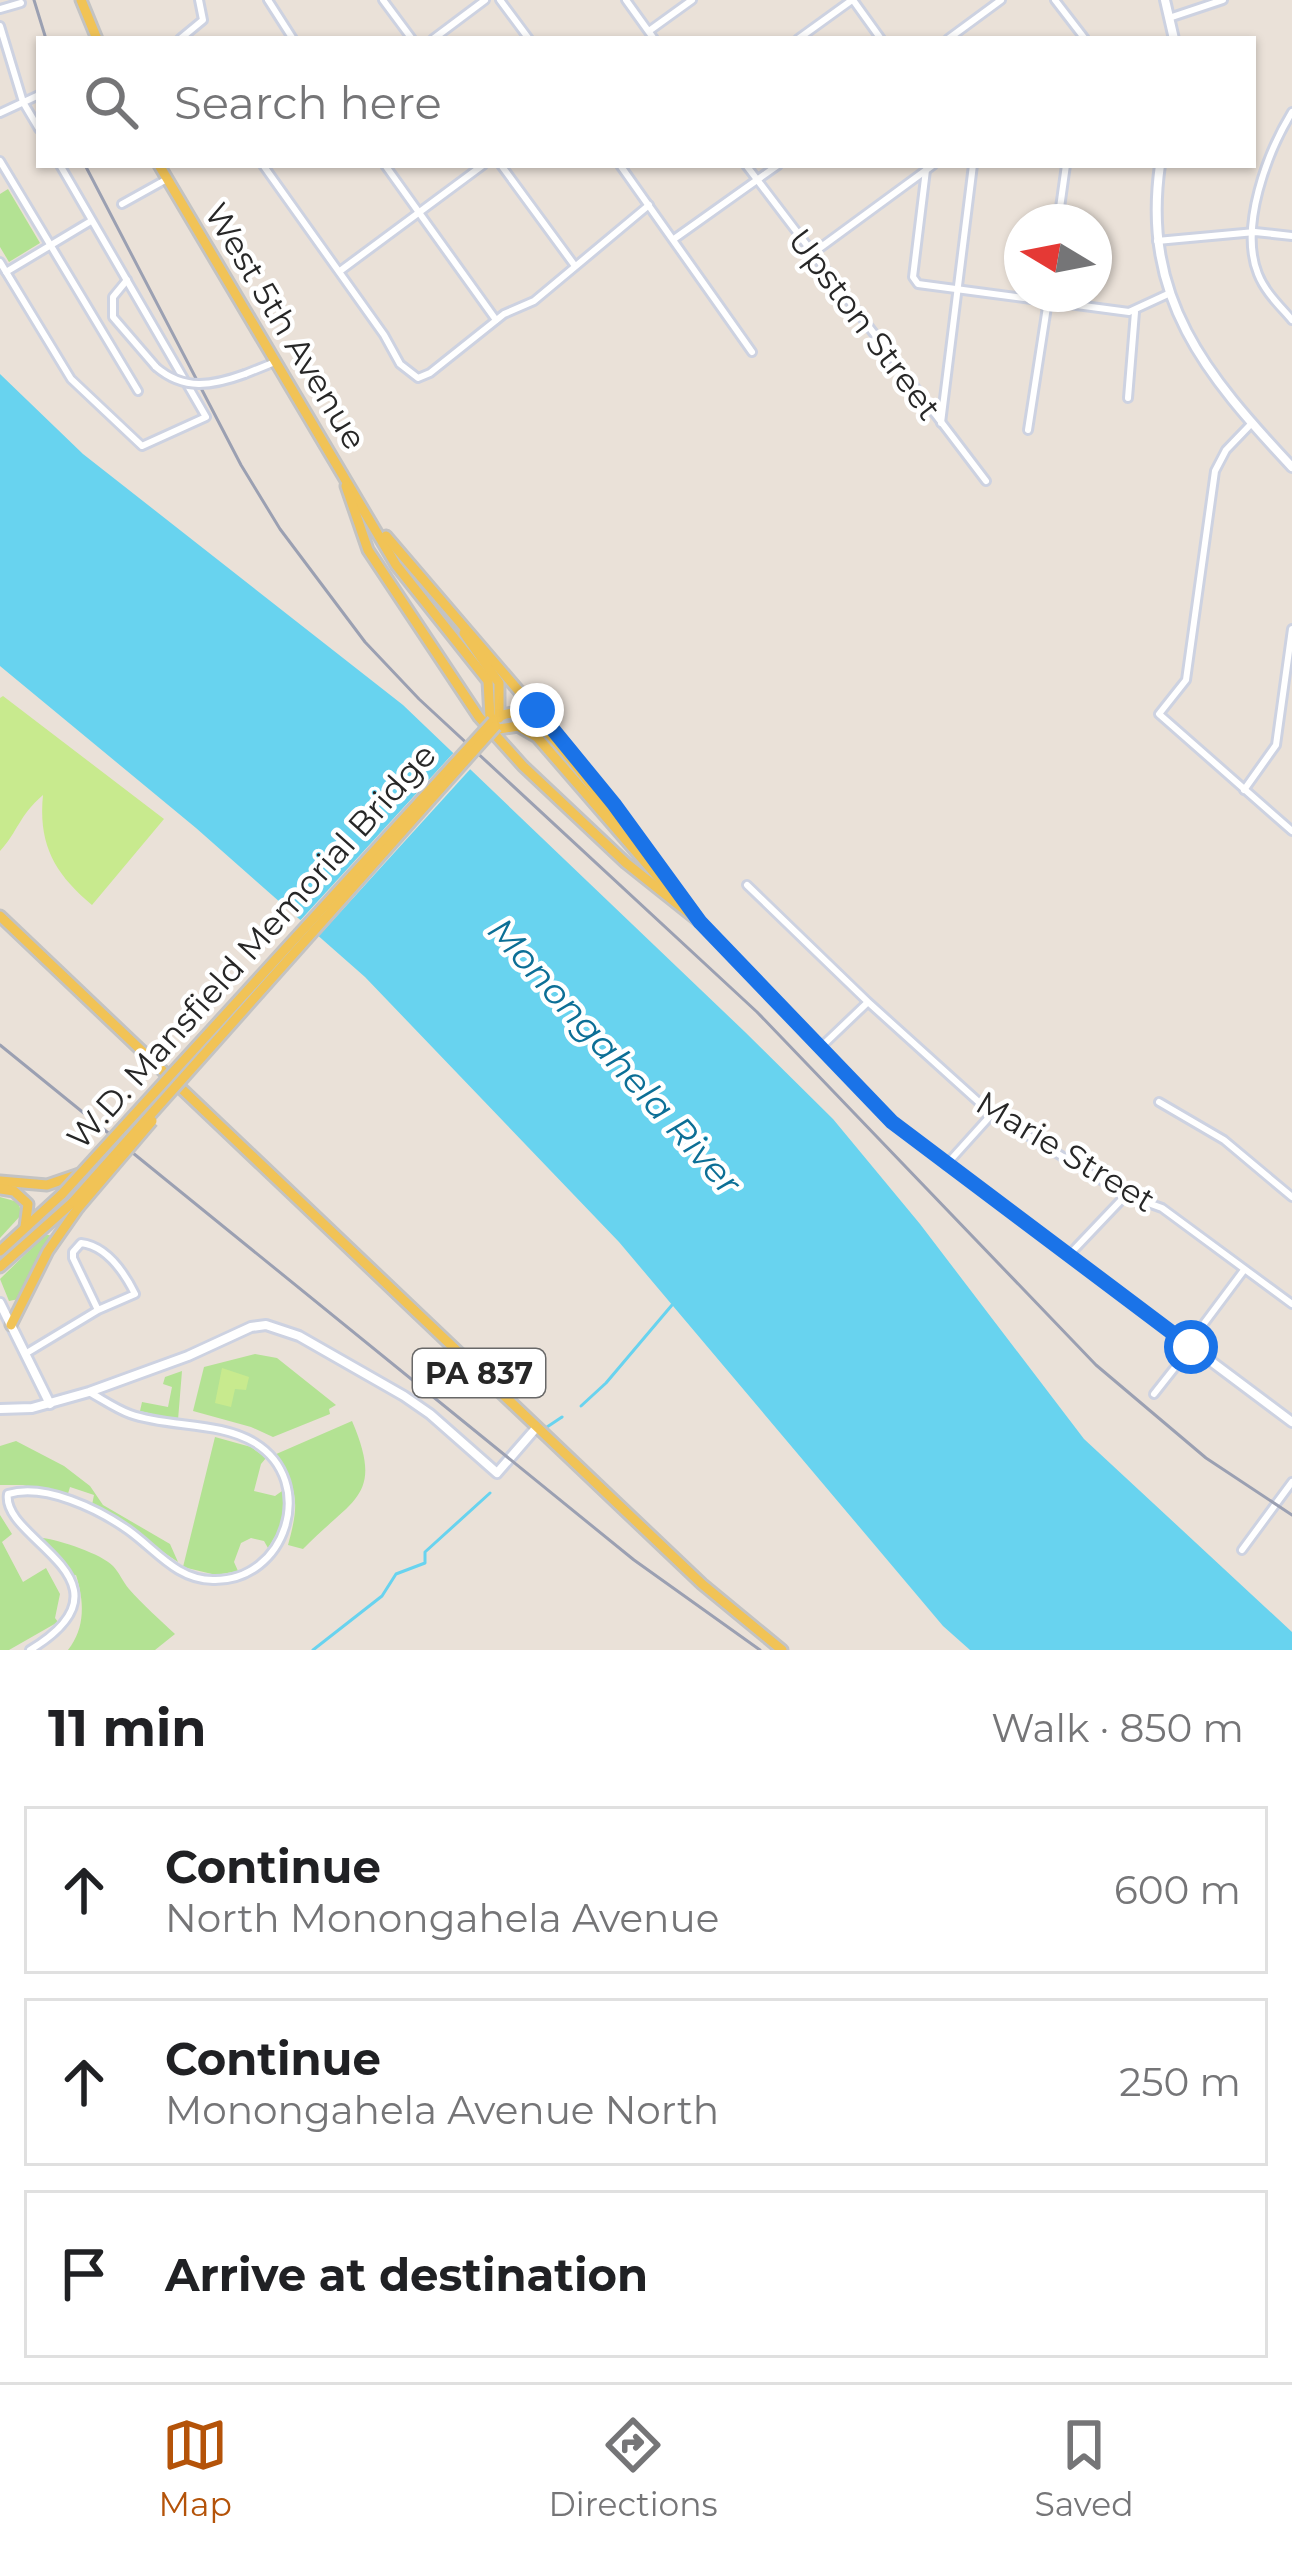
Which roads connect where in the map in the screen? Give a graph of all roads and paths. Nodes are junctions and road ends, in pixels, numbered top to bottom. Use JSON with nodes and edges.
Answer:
{"nodes":[{"id":1,"x":81,"y":0,"type":"edge"},
{"id":2,"x":199,"y":0,"type":"edge"},
{"id":3,"x":268,"y":0,"type":"edge"},
{"id":4,"x":383,"y":0,"type":"edge"},
{"id":5,"x":485,"y":0,"type":"edge"},
{"id":6,"x":500,"y":0,"type":"edge"},
{"id":7,"x":626,"y":0,"type":"edge"},
{"id":8,"x":692,"y":0,"type":"edge"},
{"id":9,"x":852,"y":0,"type":"edge"},
{"id":10,"x":1001,"y":0,"type":"edge"},
{"id":11,"x":1055,"y":0,"type":"edge"},
{"id":12,"x":1165,"y":0,"type":"edge"},
{"id":13,"x":1223,"y":0,"type":"edge"},
{"id":14,"x":21,"y":3,"type":"edge"},
{"id":15,"x":0,"y":9,"type":"edge"},
{"id":16,"x":1169,"y":18,"type":"junction"},
{"id":17,"x":0,"y":26,"type":"edge"},
{"id":18,"x":651,"y":35,"type":"edge"},
{"id":19,"x":96,"y":36,"type":"edge"},
{"id":20,"x":184,"y":36,"type":"edge"},
{"id":21,"x":291,"y":36,"type":"edge"},
{"id":22,"x":410,"y":36,"type":"edge"},
{"id":23,"x":437,"y":36,"type":"edge"},
{"id":24,"x":527,"y":36,"type":"edge"},
{"id":25,"x":802,"y":36,"type":"edge"},
{"id":26,"x":879,"y":36,"type":"edge"},
{"id":27,"x":952,"y":36,"type":"edge"},
{"id":28,"x":1082,"y":36,"type":"edge"},
{"id":29,"x":1173,"y":36,"type":"edge"},
{"id":30,"x":36,"y":96,"type":"edge"},
{"id":31,"x":23,"y":102,"type":"junction"},
{"id":32,"x":0,"y":112,"type":"edge"},
{"id":33,"x":1292,"y":112,"type":"edge"},
{"id":34,"x":36,"y":124,"type":"edge"},
{"id":35,"x":0,"y":161,"type":"edge"},
{"id":36,"x":62,"y":168,"type":"edge"},
{"id":37,"x":161,"y":168,"type":"edge"},
{"id":38,"x":264,"y":168,"type":"edge"},
{"id":39,"x":387,"y":168,"type":"edge"},
{"id":40,"x":479,"y":168,"type":"edge"},
{"id":41,"x":503,"y":168,"type":"edge"},
{"id":42,"x":622,"y":168,"type":"edge"},
{"id":43,"x":748,"y":168,"type":"edge"},
{"id":44,"x":774,"y":168,"type":"edge"},
{"id":45,"x":928,"y":168,"type":"edge"},
{"id":46,"x":929,"y":168,"type":"edge"},
{"id":47,"x":973,"y":168,"type":"edge"},
{"id":48,"x":1066,"y":168,"type":"edge"},
{"id":49,"x":1160,"y":168,"type":"edge"},
{"id":50,"x":167,"y":179,"type":"junction"},
{"id":51,"x":757,"y":180,"type":"junction"},
{"id":52,"x":122,"y":204,"type":"dead end"},
{"id":53,"x":1061,"y":204,"type":"edge"},
{"id":54,"x":649,"y":205,"type":"junction"},
{"id":55,"x":420,"y":213,"type":"junction"},
{"id":56,"x":92,"y":220,"type":"junction"},
{"id":57,"x":1255,"y":232,"type":"junction"},
{"id":58,"x":1292,"y":236,"type":"edge"},
{"id":59,"x":674,"y":238,"type":"junction"},
{"id":60,"x":1157,"y":241,"type":"junction"},
{"id":61,"x":50,"y":246,"type":"junction"},
{"id":62,"x":813,"y":253,"type":"junction"},
{"id":63,"x":0,"y":262,"type":"edge"},
{"id":64,"x":575,"y":266,"type":"junction"},
{"id":65,"x":340,"y":271,"type":"junction"},
{"id":66,"x":6,"y":272,"type":"junction"},
{"id":67,"x":128,"y":280,"type":"junction"},
{"id":68,"x":958,"y":290,"type":"junction"},
{"id":69,"x":1004,"y":294,"type":"edge"},
{"id":70,"x":1168,"y":294,"type":"junction"},
{"id":71,"x":1112,"y":307,"type":"edge"},
{"id":72,"x":1135,"y":311,"type":"junction"},
{"id":73,"x":1047,"y":312,"type":"edge"},
{"id":74,"x":496,"y":320,"type":"junction"},
{"id":75,"x":1292,"y":320,"type":"edge"},
{"id":76,"x":752,"y":352,"type":"dead end"},
{"id":77,"x":277,"y":362,"type":"junction"},
{"id":78,"x":138,"y":391,"type":"dead end"},
{"id":79,"x":1128,"y":398,"type":"dead end"},
{"id":80,"x":1251,"y":424,"type":"junction"},
{"id":81,"x":941,"y":425,"type":"junction"},
{"id":82,"x":1028,"y":430,"type":"dead end"},
{"id":83,"x":337,"y":464,"type":"junction"},
{"id":84,"x":1292,"y":467,"type":"edge"},
{"id":85,"x":986,"y":481,"type":"dead end"},
{"id":86,"x":368,"y":514,"type":"junction"},
{"id":87,"x":404,"y":559,"type":"junction"},
{"id":88,"x":1292,"y":629,"type":"edge"},
{"id":89,"x":496,"y":722,"type":"junction"},
{"id":90,"x":483,"y":736,"type":"junction"},
{"id":91,"x":1244,"y":790,"type":"junction"},
{"id":92,"x":1292,"y":831,"type":"edge"},
{"id":93,"x":651,"y":856,"type":"junction"},
{"id":94,"x":747,"y":885,"type":"dead end"},
{"id":95,"x":0,"y":916,"type":"edge"},
{"id":96,"x":700,"y":922,"type":"junction"},
{"id":97,"x":868,"y":1002,"type":"junction"},
{"id":98,"x":822,"y":1046,"type":"junction"},
{"id":99,"x":181,"y":1084,"type":"junction"},
{"id":100,"x":1159,"y":1102,"type":"dead end"},
{"id":101,"x":992,"y":1114,"type":"junction"},
{"id":102,"x":946,"y":1165,"type":"junction"},
{"id":103,"x":84,"y":1171,"type":"junction"},
{"id":104,"x":0,"y":1185,"type":"edge"},
{"id":105,"x":1126,"y":1195,"type":"junction"},
{"id":106,"x":1292,"y":1197,"type":"edge"},
{"id":107,"x":75,"y":1205,"type":"junction"},
{"id":108,"x":20,"y":1237,"type":"junction"},
{"id":109,"x":0,"y":1251,"type":"edge"},
{"id":110,"x":1068,"y":1256,"type":"junction"},
{"id":111,"x":0,"y":1267,"type":"edge"},
{"id":112,"x":1244,"y":1270,"type":"junction"},
{"id":113,"x":0,"y":1303,"type":"edge"},
{"id":114,"x":1292,"y":1304,"type":"edge"},
{"id":115,"x":98,"y":1310,"type":"junction"},
{"id":116,"x":11,"y":1325,"type":"junction"},
{"id":117,"x":1189,"y":1346,"type":"junction"},
{"id":118,"x":25,"y":1354,"type":"junction"},
{"id":119,"x":89,"y":1392,"type":"junction"},
{"id":120,"x":1154,"y":1394,"type":"dead end"},
{"id":121,"x":50,"y":1404,"type":"junction"},
{"id":122,"x":0,"y":1409,"type":"edge"},
{"id":123,"x":1292,"y":1422,"type":"edge"},
{"id":124,"x":536,"y":1428,"type":"junction"},
{"id":125,"x":1292,"y":1483,"type":"edge"},
{"id":126,"x":2,"y":1497,"type":"edge"},
{"id":127,"x":1242,"y":1550,"type":"dead end"},
{"id":128,"x":30,"y":1650,"type":"edge"},
{"id":129,"x":782,"y":1650,"type":"edge"}],
"edges":[{"from":1,"to":19,"type":"main road"},
{"from":2,"to":20,"type":"street"},
{"from":3,"to":21,"type":"street"},
{"from":4,"to":22,"type":"street"},
{"from":5,"to":23,"type":"street"},
{"from":6,"to":24,"type":"street"},
{"from":7,"to":18,"type":"street"},
{"from":8,"to":18,"type":"street"},
{"from":9,"to":25,"type":"street"},
{"from":9,"to":26,"type":"street"},
{"from":10,"to":27,"type":"street"},
{"from":11,"to":28,"type":"street"},
{"from":12,"to":16,"type":"main road"},
{"from":13,"to":16,"type":"street"},
{"from":14,"to":15,"type":"street"},
{"from":16,"to":29,"type":"main road"},
{"from":17,"to":31,"type":"street"},
{"from":30,"to":31,"type":"street"},
{"from":31,"to":32,"type":"street"},
{"from":31,"to":34,"type":"street"},
{"from":33,"to":57,"type":"street"},
{"from":35,"to":61,"type":"street"},
{"from":36,"to":56,"type":"street"},
{"from":37,"to":50,"type":"main road","name":"West 5th Avenue"},
{"from":38,"to":65,"type":"street"},
{"from":39,"to":55,"type":"street"},
{"from":40,"to":55,"type":"street"},
{"from":41,"to":64,"type":"street"},
{"from":42,"to":54,"type":"street"},
{"from":43,"to":51,"type":"street","name":"Upston Street"},
{"from":44,"to":51,"type":"street"},
{"from":45,"to":62,"type":"street"},
{"from":46,"to":68,"type":"street"},
{"from":47,"to":68,"type":"street"},
{"from":48,"to":53,"type":"street"},
{"from":49,"to":60,"type":"main road"},
{"from":50,"to":52,"type":"street"},
{"from":50,"to":77,"type":"main road","name":"West 5th Avenue"},
{"from":51,"to":59,"type":"street"},
{"from":51,"to":62,"type":"street","name":"Upston Street"},
{"from":54,"to":59,"type":"street"},
{"from":54,"to":64,"type":"street"},
{"from":55,"to":65,"type":"street"},
{"from":55,"to":74,"type":"street"},
{"from":56,"to":61,"type":"street"},
{"from":56,"to":67,"type":"street"},
{"from":57,"to":58,"type":"street"},
{"from":57,"to":60,"type":"street"},
{"from":57,"to":75,"type":"street"},
{"from":59,"to":76,"type":"street"},
{"from":60,"to":70,"type":"main road"},
{"from":61,"to":66,"type":"street"},
{"from":61,"to":78,"type":"street"},
{"from":62,"to":81,"type":"street","name":"Upston Street"},
{"from":63,"to":66,"type":"street"},
{"from":64,"to":74,"type":"street"},
{"from":65,"to":74,"type":"street"},
{"from":66,"to":67,"type":"street"},
{"from":67,"to":77,"type":"street","bridge":true},
{"from":68,"to":69,"type":"street"},
{"from":68,"to":81,"type":"street"},
{"from":70,"to":72,"type":"street"},
{"from":70,"to":80,"type":"main road"},
{"from":71,"to":72,"type":"street"},
{"from":72,"to":79,"type":"street"},
{"from":73,"to":82,"type":"street"},
{"from":77,"to":83,"type":"main road","name":"West 5th Avenue"},
{"from":80,"to":84,"type":"main road"},
{"from":80,"to":91,"type":"street"},
{"from":81,"to":85,"type":"street","name":"Upston Street"},
{"from":83,"to":86,"type":"main road","name":"West 5th Avenue"},
{"from":83,"to":96,"type":"main road"},
{"from":86,"to":87,"type":"main road"},
{"from":86,"to":89,"type":"main road"},
{"from":87,"to":89,"type":"main road"},
{"from":87,"to":93,"type":"main road"},
{"from":88,"to":91,"type":"street"},
{"from":89,"to":90,"type":"main road","bridge":true},
{"from":89,"to":93,"type":"main road"},
{"from":89,"to":96,"type":"main road"},
{"from":90,"to":99,"type":"main road","name":"W.D. Mansfield Memorial Bridge","bridge":true},
{"from":90,"to":103,"type":"main road","name":"W.D. Mansfield Memorial Bridge","bridge":true},
{"from":91,"to":92,"type":"street"},
{"from":93,"to":96,"type":"main road"},
{"from":94,"to":97,"type":"street","name":"Marie Street"},
{"from":95,"to":99,"type":"main road","number":"PA 837"},
{"from":96,"to":98,"type":"main road"},
{"from":97,"to":98,"type":"street"},
{"from":97,"to":101,"type":"street","name":"Marie Street"},
{"from":98,"to":102,"type":"main road"},
{"from":99,"to":107,"type":"main road","name":"W.D. Mansfield Memorial Bridge","bridge":true},
{"from":99,"to":124,"type":"main road","number":"PA 837"},
{"from":100,"to":106,"type":"street"},
{"from":101,"to":102,"type":"street"},
{"from":101,"to":105,"type":"street","name":"Marie Street"},
{"from":102,"to":110,"type":"main road"},
{"from":103,"to":104,"type":"main road","bridge":true},
{"from":103,"to":108,"type":"main road","name":"W.D. Mansfield Memorial Bridge","bridge":true},
{"from":104,"to":108,"type":"main road"},
{"from":105,"to":110,"type":"street"},
{"from":105,"to":112,"type":"street","name":"Marie Street"},
{"from":107,"to":111,"type":"main road"},
{"from":107,"to":116,"type":"main road"},
{"from":108,"to":109,"type":"main road","name":"W.D. Mansfield Memorial Bridge"},
{"from":110,"to":117,"type":"main road"},
{"from":112,"to":114,"type":"street","name":"Marie Street"},
{"from":112,"to":117,"type":"street"},
{"from":113,"to":116,"type":"main road"},
{"from":115,"to":115,"type":"street"},
{"from":115,"to":118,"type":"street"},
{"from":116,"to":118,"type":"main road"},
{"from":117,"to":120,"type":"street"},
{"from":117,"to":123,"type":"main road"},
{"from":118,"to":121,"type":"main road"},
{"from":119,"to":121,"type":"main road"},
{"from":119,"to":124,"type":"main road"},
{"from":119,"to":126,"type":"street"},
{"from":121,"to":122,"type":"main road"},
{"from":124,"to":129,"type":"main road","number":"PA 837"},
{"from":125,"to":127,"type":"street"},
{"from":126,"to":128,"type":"street"}]}
